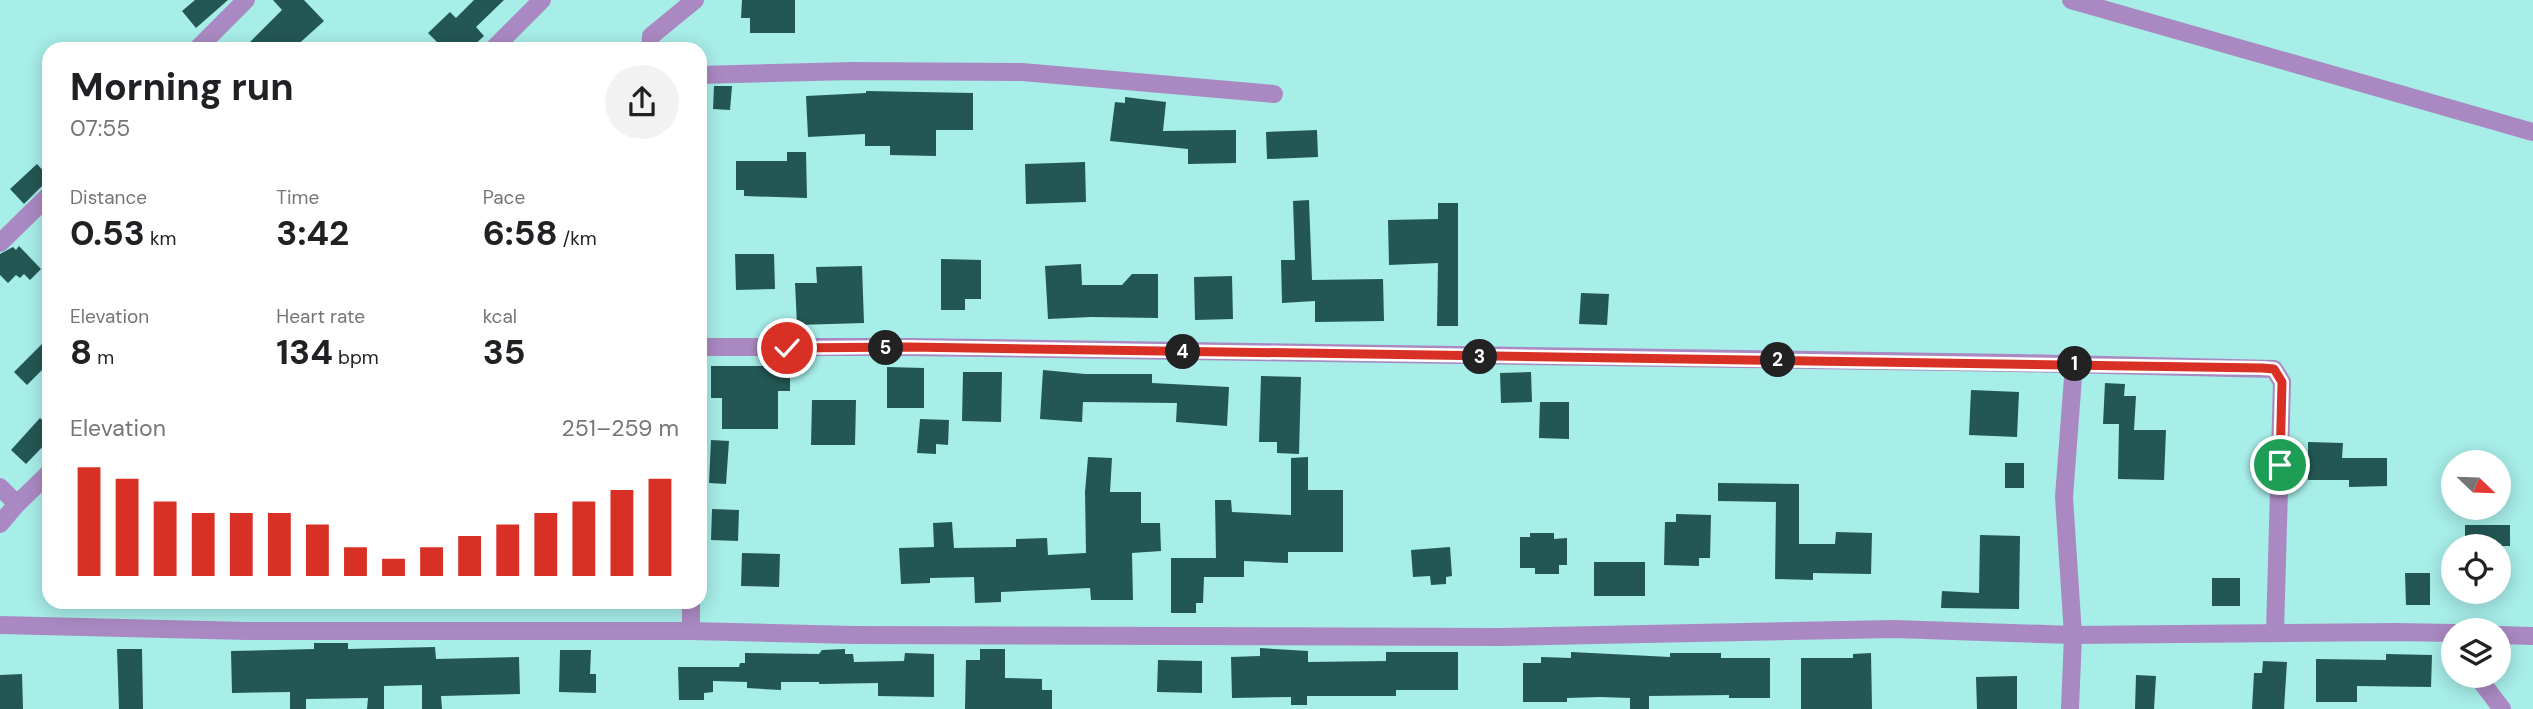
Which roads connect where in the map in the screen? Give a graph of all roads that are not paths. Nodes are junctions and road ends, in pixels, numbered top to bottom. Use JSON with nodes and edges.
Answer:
{"nodes":[{"id":1,"x":246,"y":0,"type":"edge"},
{"id":2,"x":542,"y":0,"type":"edge"},
{"id":3,"x":695,"y":0,"type":"edge"},
{"id":4,"x":2071,"y":0,"type":"edge"},
{"id":5,"x":204,"y":42,"type":"edge"},
{"id":6,"x":500,"y":42,"type":"edge"},
{"id":7,"x":651,"y":42,"type":"edge"},
{"id":8,"x":707,"y":75,"type":"edge"},
{"id":9,"x":1274,"y":94,"type":"dead end"},
{"id":10,"x":2533,"y":132,"type":"edge"},
{"id":11,"x":42,"y":202,"type":"edge"},
{"id":12,"x":0,"y":243,"type":"edge"},
{"id":13,"x":707,"y":347,"type":"edge"},
{"id":14,"x":2074,"y":364,"type":"junction"},
{"id":15,"x":42,"y":480,"type":"edge"},
{"id":16,"x":0,"y":487,"type":"edge"},
{"id":17,"x":17,"y":504,"type":"junction"},
{"id":18,"x":0,"y":524,"type":"edge"},
{"id":19,"x":691,"y":609,"type":"edge"},
{"id":20,"x":0,"y":625,"type":"edge"},
{"id":21,"x":691,"y":631,"type":"junction"},
{"id":22,"x":2275,"y":633,"type":"junction"},
{"id":23,"x":2073,"y":635,"type":"junction"},
{"id":24,"x":2511,"y":635,"type":"edge"},
{"id":25,"x":2533,"y":636,"type":"edge"},
{"id":26,"x":2441,"y":637,"type":"edge"},
{"id":27,"x":2486,"y":688,"type":"edge"},
{"id":28,"x":2070,"y":709,"type":"edge"},
{"id":29,"x":2502,"y":709,"type":"edge"}],
"edges":[{"from":1,"to":5,"type":"street"},
{"from":2,"to":6,"type":"street"},
{"from":3,"to":7,"type":"street"},
{"from":4,"to":10,"type":"street"},
{"from":8,"to":9,"type":"street"},
{"from":11,"to":12,"type":"street"},
{"from":13,"to":14,"type":"street"},
{"from":14,"to":22,"type":"street"},
{"from":14,"to":23,"type":"street"},
{"from":15,"to":17,"type":"street"},
{"from":16,"to":17,"type":"street"},
{"from":17,"to":18,"type":"street"},
{"from":19,"to":21,"type":"street"},
{"from":20,"to":21,"type":"street"},
{"from":21,"to":23,"type":"street"},
{"from":22,"to":23,"type":"street"},
{"from":22,"to":26,"type":"street"},
{"from":23,"to":28,"type":"street"},
{"from":24,"to":25,"type":"street"},
{"from":27,"to":29,"type":"street"}]}
